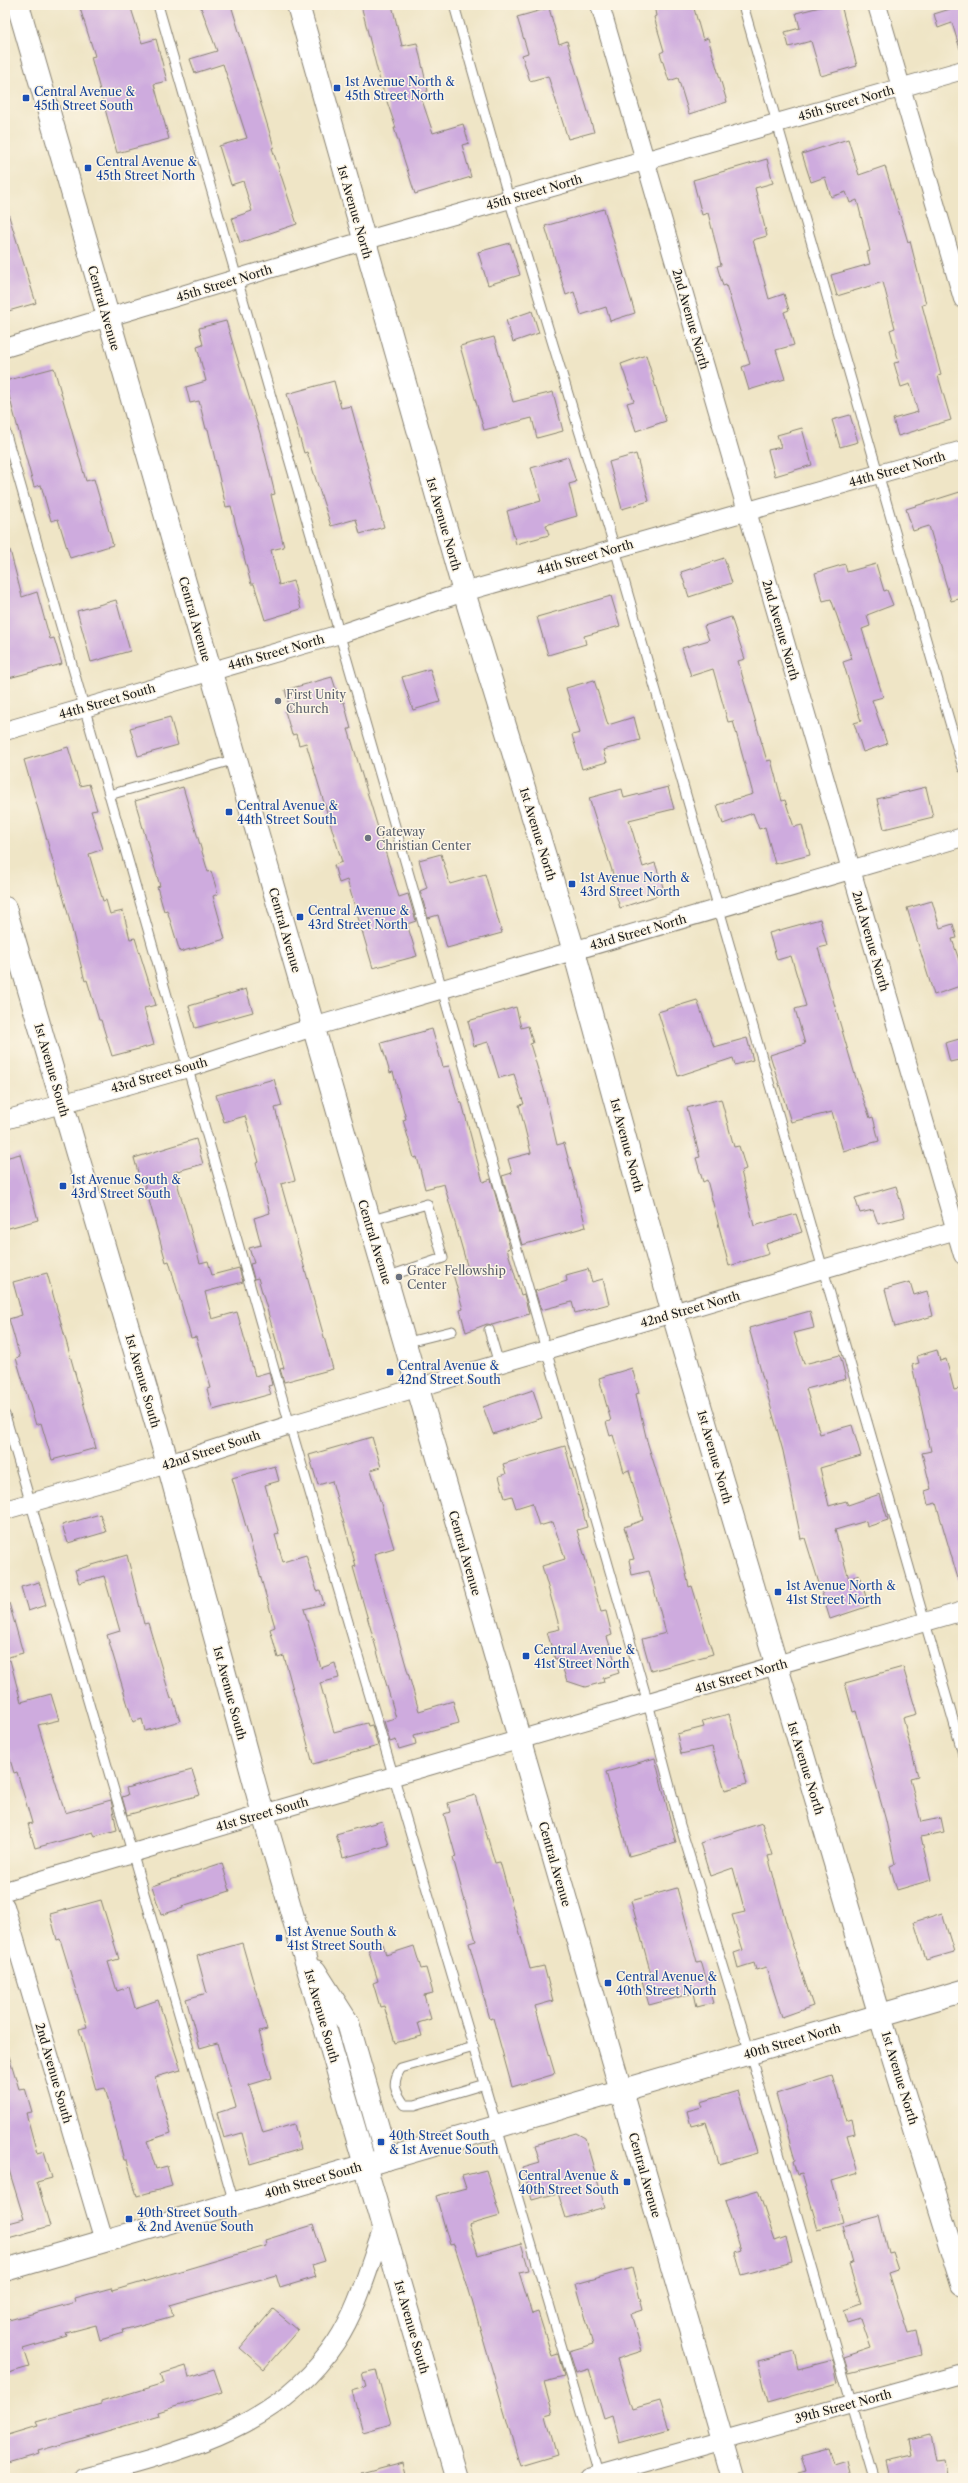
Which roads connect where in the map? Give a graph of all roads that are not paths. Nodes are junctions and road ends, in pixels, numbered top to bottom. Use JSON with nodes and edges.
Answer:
{"nodes":[{"id":1,"x":18,"y":5,"type":"edge"},
{"id":2,"x":158,"y":5,"type":"edge"},
{"id":3,"x":298,"y":5,"type":"edge"},
{"id":4,"x":454,"y":5,"type":"edge"},
{"id":5,"x":600,"y":5,"type":"edge"},
{"id":6,"x":743,"y":5,"type":"edge"},
{"id":7,"x":877,"y":5,"type":"edge"},
{"id":8,"x":963,"y":70,"type":"edge"},
{"id":9,"x":901,"y":87,"type":"junction"},
{"id":10,"x":777,"y":122,"type":"junction"},
{"id":11,"x":645,"y":159,"type":"junction"},
{"id":12,"x":509,"y":199,"type":"junction"},
{"id":13,"x":363,"y":241,"type":"junction"},
{"id":14,"x":237,"y":279,"type":"junction"},
{"id":15,"x":963,"y":298,"type":"edge"},
{"id":16,"x":107,"y":318,"type":"junction"},
{"id":17,"x":5,"y":348,"type":"edge"},
{"id":18,"x":5,"y":431,"type":"edge"},
{"id":19,"x":963,"y":450,"type":"edge"},
{"id":20,"x":879,"y":474,"type":"junction"},
{"id":21,"x":746,"y":511,"type":"junction"},
{"id":22,"x":615,"y":549,"type":"junction"},
{"id":23,"x":464,"y":592,"type":"junction"},
{"id":24,"x":340,"y":634,"type":"junction"},
{"id":25,"x":210,"y":671,"type":"junction"},
{"id":26,"x":84,"y":708,"type":"junction"},
{"id":27,"x":5,"y":731,"type":"edge"},
{"id":28,"x":236,"y":759,"type":"junction"},
{"id":29,"x":963,"y":768,"type":"edge"},
{"id":30,"x":109,"y":795,"type":"junction"},
{"id":31,"x":963,"y":837,"type":"edge"},
{"id":32,"x":851,"y":871,"type":"junction"},
{"id":33,"x":5,"y":908,"type":"edge"},
{"id":34,"x":719,"y":909,"type":"junction"},
{"id":35,"x":574,"y":951,"type":"junction"},
{"id":36,"x":442,"y":989,"type":"junction"},
{"id":37,"x":313,"y":1027,"type":"junction"},
{"id":38,"x":188,"y":1068,"type":"junction"},
{"id":39,"x":61,"y":1103,"type":"junction"},
{"id":40,"x":5,"y":1120,"type":"edge"},
{"id":41,"x":369,"y":1221,"type":"junction"},
{"id":42,"x":960,"y":1229,"type":"edge"},
{"id":43,"x":963,"y":1255,"type":"edge"},
{"id":44,"x":824,"y":1269,"type":"junction"},
{"id":45,"x":386,"y":1277,"type":"junction"},
{"id":46,"x":673,"y":1314,"type":"junction"},
{"id":47,"x":490,"y":1330,"type":"dead end"},
{"id":48,"x":452,"y":1331,"type":"dead end"},
{"id":49,"x":404,"y":1343,"type":"junction"},
{"id":50,"x":547,"y":1350,"type":"junction"},
{"id":51,"x":499,"y":1364,"type":"junction"},
{"id":52,"x":417,"y":1389,"type":"junction"},
{"id":53,"x":5,"y":1415,"type":"edge"},
{"id":54,"x":290,"y":1425,"type":"junction"},
{"id":55,"x":168,"y":1464,"type":"junction"},
{"id":56,"x":31,"y":1502,"type":"junction"},
{"id":57,"x":5,"y":1510,"type":"edge"},
{"id":58,"x":963,"y":1611,"type":"edge"},
{"id":59,"x":926,"y":1622,"type":"junction"},
{"id":60,"x":776,"y":1666,"type":"junction"},
{"id":61,"x":648,"y":1703,"type":"junction"},
{"id":62,"x":520,"y":1740,"type":"junction"},
{"id":63,"x":963,"y":1754,"type":"edge"},
{"id":64,"x":395,"y":1776,"type":"junction"},
{"id":65,"x":263,"y":1814,"type":"junction"},
{"id":66,"x":132,"y":1853,"type":"junction"},
{"id":67,"x":5,"y":1891,"type":"edge"},
{"id":68,"x":5,"y":1906,"type":"edge"},
{"id":69,"x":305,"y":1957,"type":"junction"},
{"id":70,"x":963,"y":1991,"type":"edge"},
{"id":71,"x":880,"y":2016,"type":"junction"},
{"id":72,"x":474,"y":2047,"type":"junction"},
{"id":73,"x":750,"y":2054,"type":"junction"},
{"id":74,"x":485,"y":2084,"type":"junction"},
{"id":75,"x":621,"y":2090,"type":"junction"},
{"id":76,"x":497,"y":2126,"type":"junction"},
{"id":77,"x":387,"y":2158,"type":"junction"},
{"id":78,"x":366,"y":2164,"type":"junction"},
{"id":79,"x":234,"y":2203,"type":"junction"},
{"id":80,"x":383,"y":2228,"type":"junction"},
{"id":81,"x":104,"y":2241,"type":"junction"},
{"id":82,"x":5,"y":2270,"type":"edge"},
{"id":83,"x":963,"y":2284,"type":"edge"},
{"id":84,"x":963,"y":2373,"type":"edge"},
{"id":85,"x":852,"y":2404,"type":"junction"},
{"id":86,"x":722,"y":2439,"type":"junction"},
{"id":87,"x":596,"y":2477,"type":"edge"},
{"id":88,"x":84,"y":2478,"type":"edge"},
{"id":89,"x":456,"y":2478,"type":"edge"},
{"id":90,"x":733,"y":2478,"type":"edge"},
{"id":91,"x":873,"y":2478,"type":"edge"}],
"edges":[{"from":1,"to":16,"type":"main road","name":"Central Avenue"},
{"from":2,"to":14,"type":"lane"},
{"from":3,"to":13,"type":"main road","name":"1st Avenue North"},
{"from":4,"to":12,"type":"lane"},
{"from":5,"to":11,"type":"street","name":"2nd Avenue North"},
{"from":6,"to":10,"type":"lane"},
{"from":7,"to":9,"type":"street"},
{"from":8,"to":9,"type":"street","name":"45th Street North"},
{"from":9,"to":10,"type":"street","name":"45th Street North"},
{"from":9,"to":15,"type":"street"},
{"from":10,"to":11,"type":"street","name":"45th Street North"},
{"from":10,"to":20,"type":"lane"},
{"from":11,"to":12,"type":"street","name":"45th Street North"},
{"from":11,"to":21,"type":"street","name":"2nd Avenue North"},
{"from":12,"to":13,"type":"street","name":"45th Street North"},
{"from":12,"to":22,"type":"lane"},
{"from":13,"to":14,"type":"street","name":"45th Street North"},
{"from":13,"to":23,"type":"main road","name":"1st Avenue North"},
{"from":14,"to":16,"type":"street","name":"45th Street North"},
{"from":14,"to":24,"type":"lane"},
{"from":16,"to":17,"type":"street","name":"45th Street North"},
{"from":16,"to":25,"type":"main road","name":"Central Avenue"},
{"from":18,"to":26,"type":"lane"},
{"from":19,"to":20,"type":"street","name":"44th Street North"},
{"from":20,"to":21,"type":"street","name":"44th Street North"},
{"from":20,"to":29,"type":"lane"},
{"from":21,"to":22,"type":"street","name":"44th Street North"},
{"from":21,"to":32,"type":"street","name":"2nd Avenue North"},
{"from":22,"to":23,"type":"street","name":"44th Street North"},
{"from":22,"to":34,"type":"lane"},
{"from":23,"to":24,"type":"street","name":"44th Street North"},
{"from":23,"to":35,"type":"main road","name":"1st Avenue North"},
{"from":24,"to":25,"type":"street","name":"44th Street North"},
{"from":24,"to":36,"type":"lane"},
{"from":25,"to":26,"type":"street","name":"44th Street South"},
{"from":25,"to":28,"type":"main road","name":"Central Avenue"},
{"from":26,"to":27,"type":"street","name":"44th Street South"},
{"from":26,"to":30,"type":"lane"},
{"from":28,"to":30,"type":"lane"},
{"from":28,"to":37,"type":"main road","name":"Central Avenue"},
{"from":30,"to":38,"type":"lane"},
{"from":31,"to":32,"type":"street","name":"43rd Street North"},
{"from":32,"to":34,"type":"street","name":"43rd Street North"},
{"from":32,"to":42,"type":"street","name":"2nd Avenue North"},
{"from":33,"to":39,"type":"main road","name":"1st Avenue South"},
{"from":34,"to":35,"type":"street","name":"43rd Street North"},
{"from":34,"to":44,"type":"lane"},
{"from":35,"to":36,"type":"street","name":"43rd Street North"},
{"from":35,"to":46,"type":"main road","name":"1st Avenue North"},
{"from":36,"to":37,"type":"street","name":"43rd Street North"},
{"from":36,"to":50,"type":"lane"},
{"from":37,"to":38,"type":"street","name":"43rd Street South"},
{"from":37,"to":41,"type":"main road","name":"Central Avenue"},
{"from":38,"to":39,"type":"street","name":"43rd Street South"},
{"from":38,"to":54,"type":"lane"},
{"from":39,"to":40,"type":"street","name":"43rd Street South"},
{"from":39,"to":55,"type":"main road","name":"1st Avenue South"},
{"from":41,"to":45,"type":"main road","name":"Central Avenue"},
{"from":41,"to":45,"type":"lane"},
{"from":42,"to":43,"type":"street","name":"2nd Avenue North"},
{"from":42,"to":44,"type":"street","name":"42nd Street North"},
{"from":44,"to":46,"type":"street","name":"42nd Street North"},
{"from":44,"to":59,"type":"lane"},
{"from":45,"to":49,"type":"main road","name":"Central Avenue"},
{"from":46,"to":50,"type":"street","name":"42nd Street North"},
{"from":46,"to":60,"type":"main road","name":"1st Avenue North"},
{"from":47,"to":51,"type":"lane"},
{"from":48,"to":49,"type":"lane"},
{"from":49,"to":52,"type":"main road","name":"Central Avenue"},
{"from":50,"to":51,"type":"street","name":"42nd Street North"},
{"from":50,"to":61,"type":"lane"},
{"from":51,"to":52,"type":"street","name":"42nd Street North"},
{"from":52,"to":54,"type":"street","name":"42nd Street South"},
{"from":52,"to":62,"type":"main road","name":"Central Avenue"},
{"from":53,"to":56,"type":"lane"},
{"from":54,"to":55,"type":"street","name":"42nd Street South"},
{"from":54,"to":64,"type":"lane"},
{"from":55,"to":56,"type":"street","name":"42nd Street South"},
{"from":55,"to":65,"type":"main road","name":"1st Avenue South"},
{"from":56,"to":57,"type":"street","name":"42nd Street South"},
{"from":56,"to":66,"type":"lane"},
{"from":58,"to":59,"type":"street","name":"41st Street North"},
{"from":59,"to":60,"type":"street","name":"41st Street North"},
{"from":59,"to":63,"type":"lane"},
{"from":60,"to":61,"type":"street","name":"41st Street North"},
{"from":60,"to":71,"type":"main road","name":"1st Avenue North"},
{"from":61,"to":62,"type":"street","name":"41st Street North"},
{"from":61,"to":73,"type":"lane"},
{"from":62,"to":64,"type":"street","name":"41st Street South"},
{"from":62,"to":75,"type":"main road","name":"Central Avenue"},
{"from":64,"to":65,"type":"street","name":"41st Street South"},
{"from":64,"to":72,"type":"lane"},
{"from":65,"to":66,"type":"street","name":"41st Street South"},
{"from":65,"to":69,"type":"main road","name":"1st Avenue South"},
{"from":66,"to":67,"type":"street","name":"41st Street South"},
{"from":66,"to":79,"type":"lane"},
{"from":68,"to":81,"type":"street","name":"2nd Avenue South"},
{"from":69,"to":77,"type":"main road"},
{"from":69,"to":78,"type":"main road","name":"1st Avenue South"},
{"from":70,"to":71,"type":"main road","name":"40th Street North"},
{"from":71,"to":73,"type":"main road","name":"40th Street North"},
{"from":71,"to":83,"type":"main road","name":"1st Avenue North"},
{"from":72,"to":74,"type":"lane"},
{"from":72,"to":74,"type":"lane"},
{"from":73,"to":75,"type":"main road","name":"40th Street North"},
{"from":73,"to":85,"type":"lane"},
{"from":74,"to":76,"type":"lane"},
{"from":75,"to":76,"type":"main road","name":"40th Street South"},
{"from":75,"to":86,"type":"main road","name":"Central Avenue"},
{"from":76,"to":77,"type":"main road","name":"40th Street South"},
{"from":76,"to":87,"type":"lane"},
{"from":77,"to":78,"type":"main road","name":"40th Street South"},
{"from":78,"to":79,"type":"main road","name":"40th Street South"},
{"from":78,"to":80,"type":"main road","name":"1st Avenue South"},
{"from":79,"to":81,"type":"main road","name":"40th Street South"},
{"from":80,"to":88,"type":"street"},
{"from":80,"to":89,"type":"main road","name":"1st Avenue South"},
{"from":81,"to":82,"type":"main road","name":"40th Street South"},
{"from":84,"to":85,"type":"street","name":"39th Street North"},
{"from":85,"to":86,"type":"street","name":"39th Street North"},
{"from":85,"to":91,"type":"lane"},
{"from":86,"to":87,"type":"street","name":"39th Street North"},
{"from":86,"to":90,"type":"main road","name":"Central Avenue"}]}
